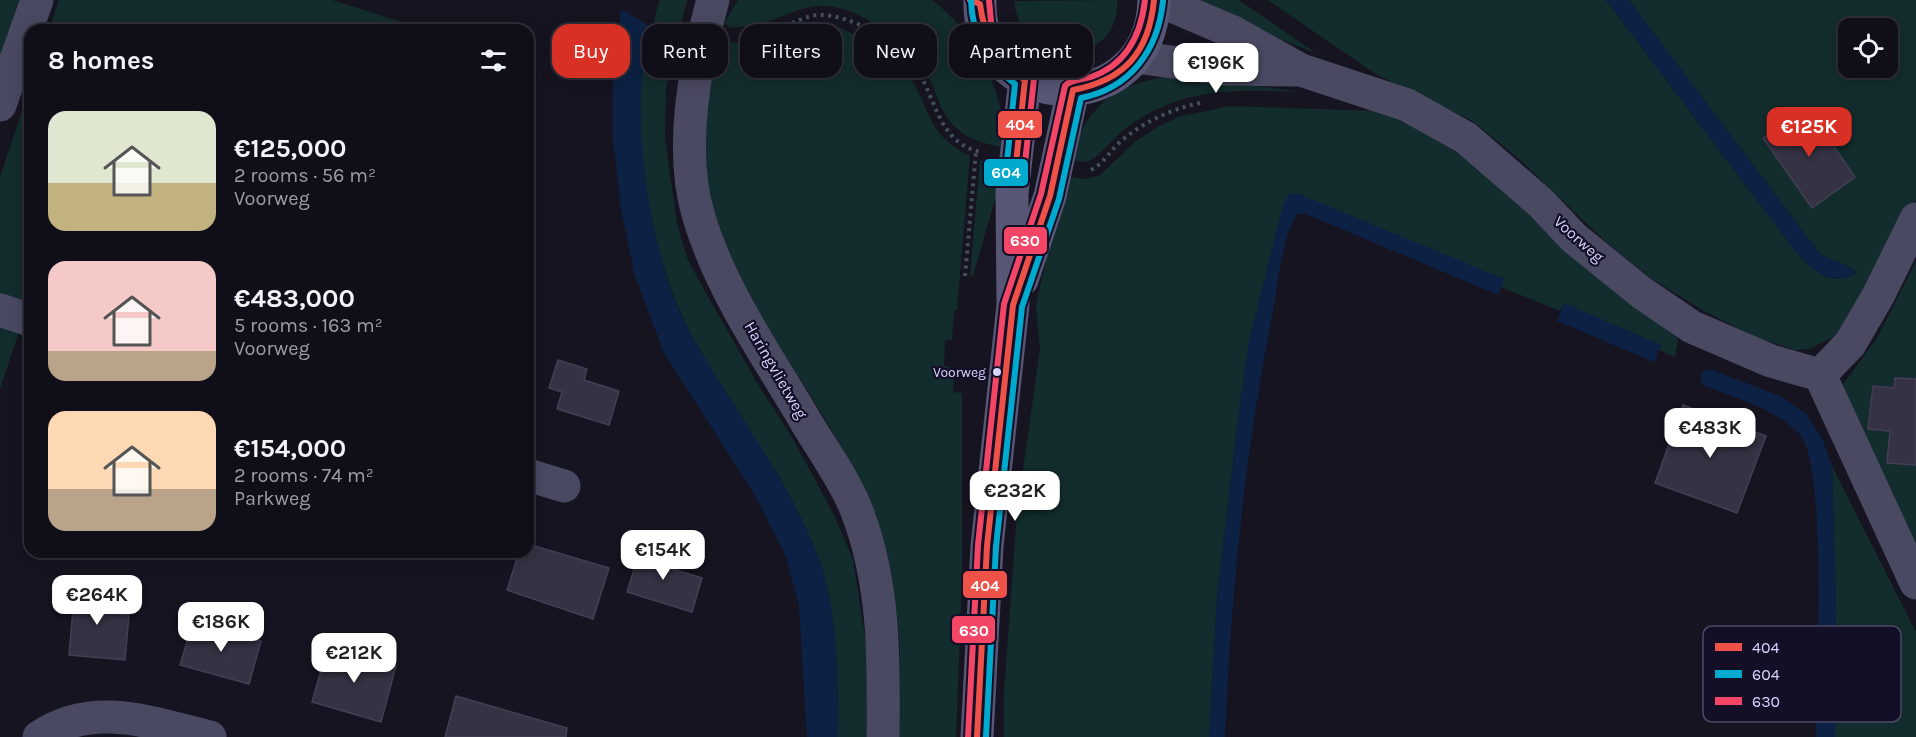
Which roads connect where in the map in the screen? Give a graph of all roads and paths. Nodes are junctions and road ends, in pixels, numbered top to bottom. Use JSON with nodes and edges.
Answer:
{"nodes":[{"id":1,"x":37,"y":0,"type":"edge"},
{"id":2,"x":713,"y":0,"type":"edge"},
{"id":3,"x":980,"y":0,"type":"edge"},
{"id":4,"x":1156,"y":0,"type":"edge"},
{"id":5,"x":29,"y":24,"type":"edge"},
{"id":6,"x":706,"y":24,"type":"edge"},
{"id":7,"x":728,"y":35,"type":"edge"},
{"id":8,"x":24,"y":37,"type":"edge"},
{"id":9,"x":1136,"y":57,"type":"junction"},
{"id":10,"x":1301,"y":70,"type":"junction"},
{"id":11,"x":695,"y":78,"type":"edge"},
{"id":12,"x":1025,"y":80,"type":"junction"},
{"id":13,"x":1073,"y":90,"type":"junction"},
{"id":14,"x":1206,"y":102,"type":"dead end"},
{"id":15,"x":0,"y":105,"type":"edge"},
{"id":16,"x":976,"y":151,"type":"junction"},
{"id":17,"x":984,"y":152,"type":"dead end"},
{"id":18,"x":1089,"y":171,"type":"dead end"},
{"id":19,"x":1916,"y":219,"type":"edge"},
{"id":20,"x":965,"y":276,"type":"dead end"},
{"id":21,"x":1013,"y":305,"type":"junction"},
{"id":22,"x":0,"y":310,"type":"edge"},
{"id":23,"x":24,"y":318,"type":"edge"},
{"id":24,"x":1820,"y":375,"type":"junction"},
{"id":25,"x":534,"y":477,"type":"edge"},
{"id":26,"x":564,"y":486,"type":"dead end"},
{"id":27,"x":1916,"y":584,"type":"edge"},
{"id":28,"x":39,"y":737,"type":"edge"},
{"id":29,"x":210,"y":737,"type":"edge"},
{"id":30,"x":884,"y":737,"type":"edge"},
{"id":31,"x":977,"y":737,"type":"edge"}],
"edges":[{"from":1,"to":5,"type":"street"},
{"from":2,"to":6,"type":"street","name":"Haringvlietweg"},
{"from":3,"to":12,"type":"main road"},
{"from":4,"to":9,"type":"main road"},
{"from":4,"to":10,"type":"street","name":"Voorweg"},
{"from":7,"to":16,"type":"path"},
{"from":8,"to":15,"type":"street"},
{"from":9,"to":10,"type":"street","name":"Voorweg"},
{"from":9,"to":13,"type":"main road"},
{"from":10,"to":24,"type":"street","name":"Voorweg"},
{"from":11,"to":30,"type":"street","name":"Haringvlietweg"},
{"from":12,"to":13,"type":"main road"},
{"from":12,"to":21,"type":"main road"},
{"from":13,"to":21,"type":"main road"},
{"from":14,"to":18,"type":"path"},
{"from":16,"to":17,"type":"path"},
{"from":16,"to":20,"type":"path"},
{"from":19,"to":24,"type":"street"},
{"from":21,"to":31,"type":"main road"},
{"from":22,"to":23,"type":"street"},
{"from":24,"to":27,"type":"street"},
{"from":25,"to":26,"type":"street"},
{"from":28,"to":29,"type":"street"}]}
